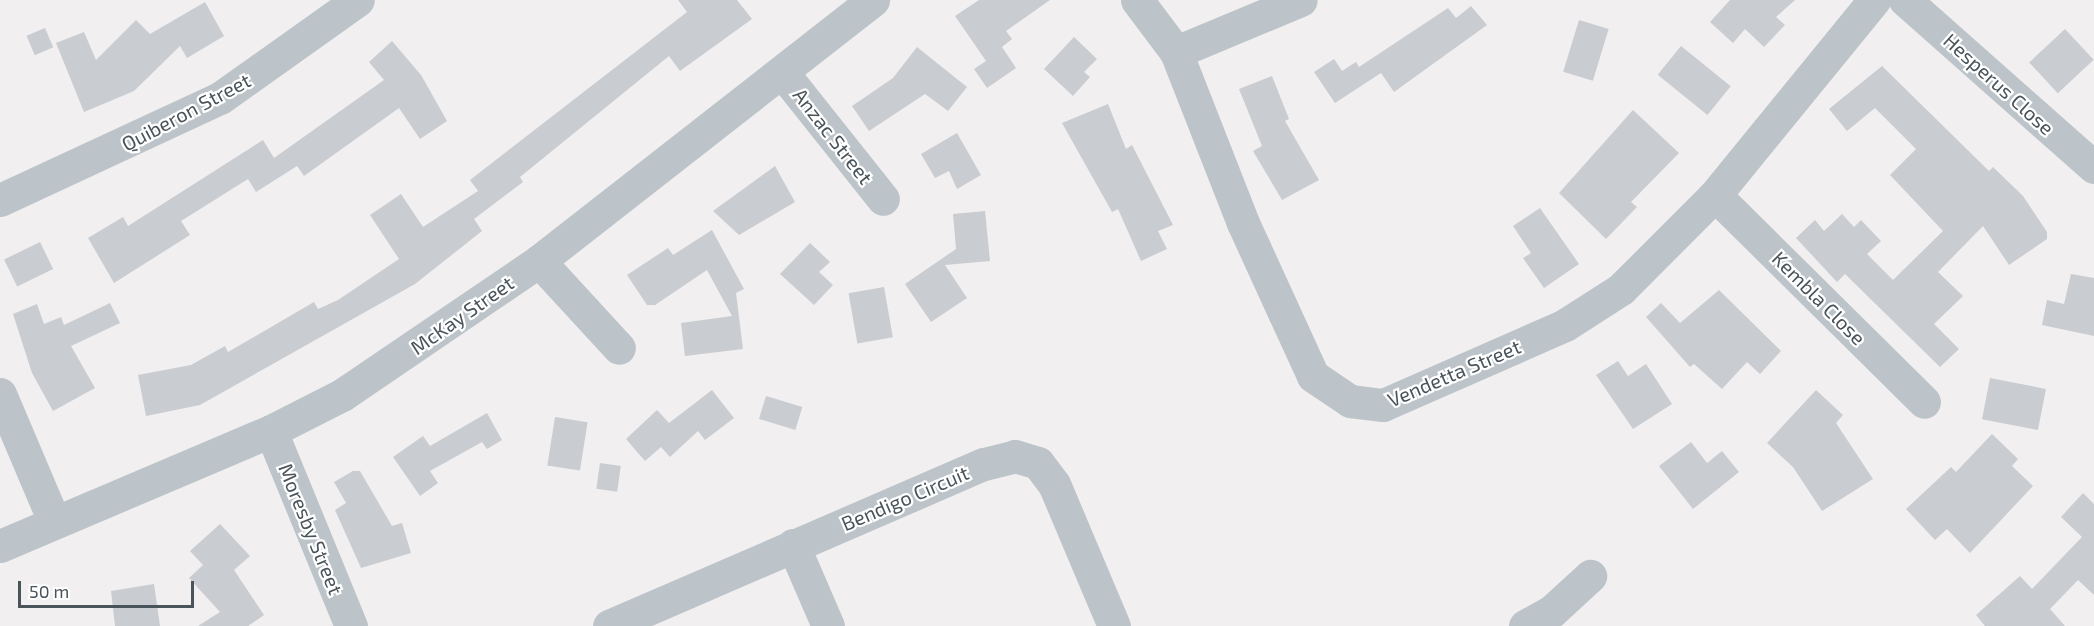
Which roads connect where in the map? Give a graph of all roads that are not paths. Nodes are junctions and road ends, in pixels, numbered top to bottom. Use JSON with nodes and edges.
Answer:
{"nodes":[{"id":1,"x":358,"y":0,"type":"edge"},
{"id":2,"x":873,"y":0,"type":"edge"},
{"id":3,"x":1137,"y":0,"type":"edge"},
{"id":4,"x":1301,"y":0,"type":"edge"},
{"id":5,"x":1874,"y":0,"type":"edge"},
{"id":6,"x":1905,"y":0,"type":"edge"},
{"id":7,"x":1176,"y":52,"type":"junction"},
{"id":8,"x":782,"y":72,"type":"junction"},
{"id":9,"x":2094,"y":167,"type":"edge"},
{"id":10,"x":1714,"y":195,"type":"junction"},
{"id":11,"x":883,"y":199,"type":"dead end"},
{"id":12,"x":0,"y":200,"type":"edge"},
{"id":13,"x":539,"y":261,"type":"junction"},
{"id":14,"x":619,"y":348,"type":"dead end"},
{"id":15,"x":0,"y":394,"type":"edge"},
{"id":16,"x":1924,"y":402,"type":"dead end"},
{"id":17,"x":271,"y":431,"type":"junction"},
{"id":18,"x":54,"y":521,"type":"junction"},
{"id":19,"x":794,"y":545,"type":"junction"},
{"id":20,"x":0,"y":546,"type":"edge"},
{"id":21,"x":1590,"y":576,"type":"dead end"},
{"id":22,"x":351,"y":626,"type":"edge"},
{"id":23,"x":609,"y":626,"type":"edge"},
{"id":24,"x":828,"y":626,"type":"edge"},
{"id":25,"x":1114,"y":626,"type":"edge"},
{"id":26,"x":1525,"y":626,"type":"edge"}],
"edges":[{"from":1,"to":12,"type":"street","name":"Quiberon Street"},
{"from":2,"to":8,"type":"street","name":"McKay Street"},
{"from":3,"to":7,"type":"street","name":"Vendetta Street"},
{"from":4,"to":7,"type":"street"},
{"from":5,"to":10,"type":"street","name":"Vendetta Street"},
{"from":6,"to":9,"type":"street","name":"Hesperus Close"},
{"from":7,"to":10,"type":"street","name":"Vendetta Street"},
{"from":8,"to":11,"type":"street","name":"Anzac Street"},
{"from":8,"to":13,"type":"street","name":"McKay Street"},
{"from":10,"to":16,"type":"street","name":"Kembla Close"},
{"from":13,"to":14,"type":"street"},
{"from":13,"to":17,"type":"street","name":"McKay Street"},
{"from":15,"to":18,"type":"street"},
{"from":17,"to":18,"type":"street","name":"McKay Street"},
{"from":17,"to":22,"type":"street","name":"Moresby Street"},
{"from":18,"to":20,"type":"street","name":"McKay Street"},
{"from":19,"to":23,"type":"street","name":"Bendigo Circuit"},
{"from":19,"to":24,"type":"street"},
{"from":19,"to":25,"type":"street","name":"Bendigo Circuit"},
{"from":21,"to":26,"type":"street"}]}
